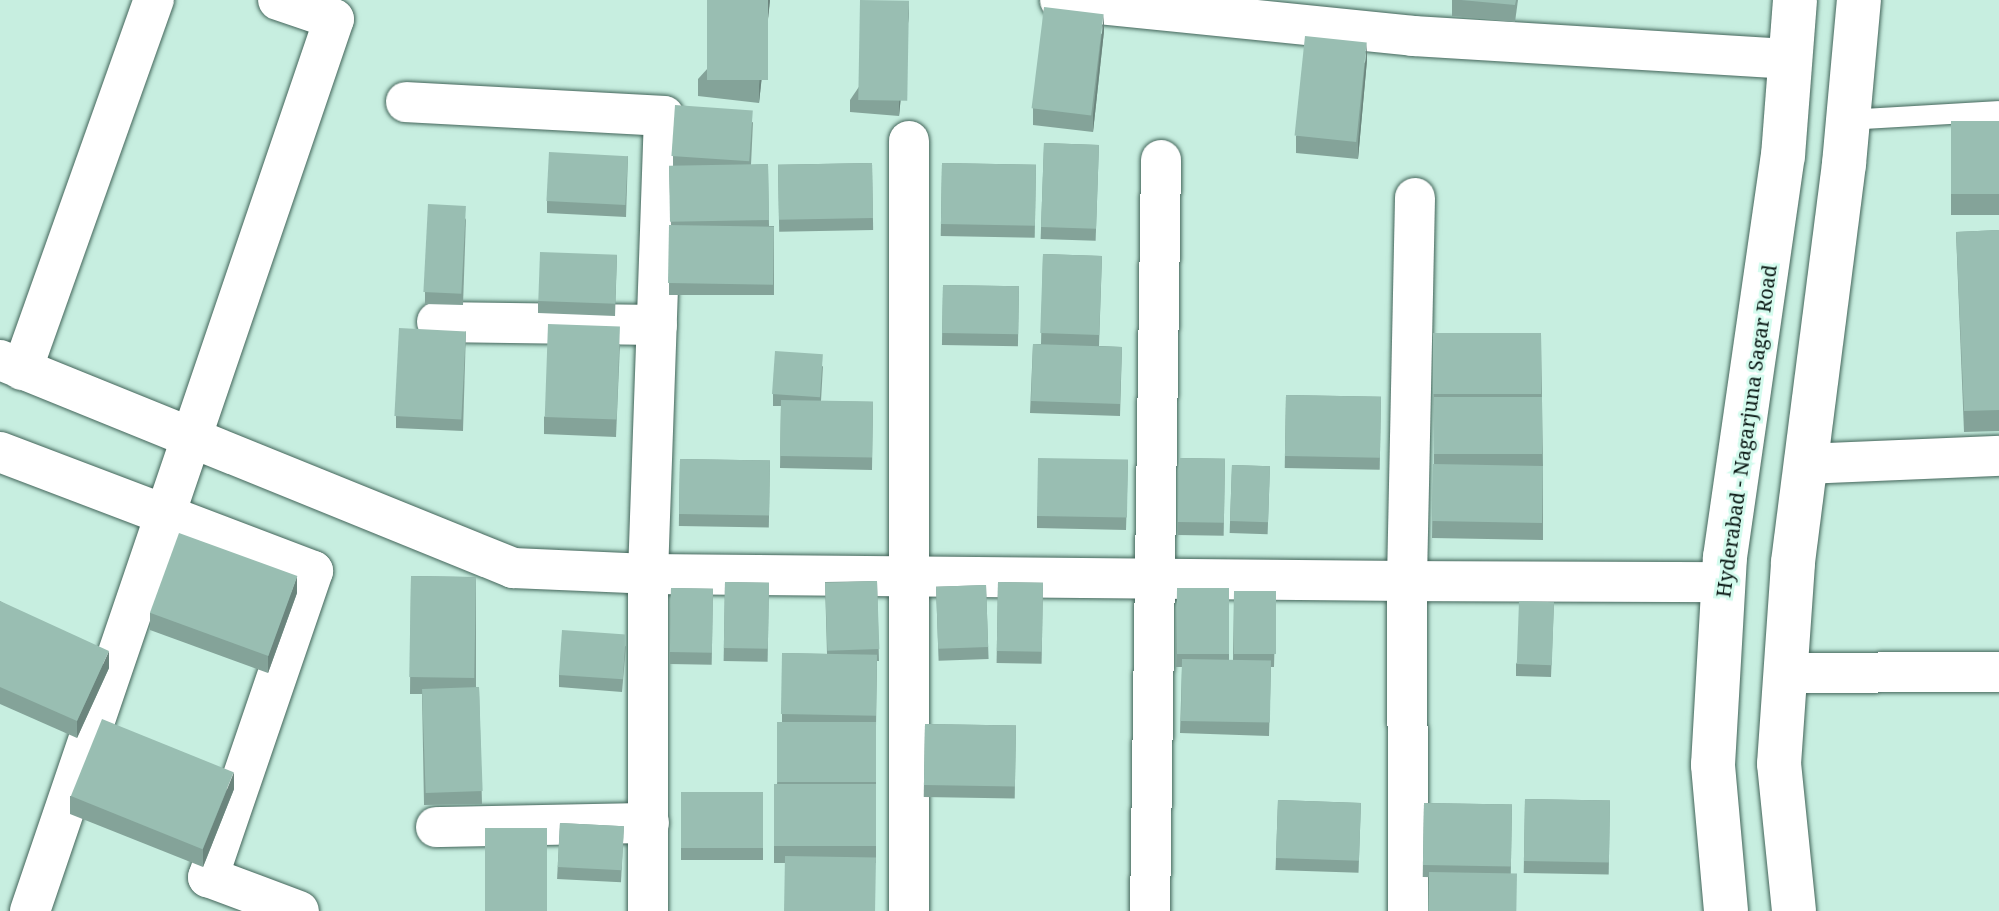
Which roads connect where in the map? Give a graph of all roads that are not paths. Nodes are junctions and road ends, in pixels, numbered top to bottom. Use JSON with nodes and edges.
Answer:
{"nodes":[{"id":1,"x":154,"y":0,"type":"edge"},
{"id":2,"x":278,"y":0,"type":"edge"},
{"id":3,"x":1060,"y":0,"type":"edge"},
{"id":4,"x":1795,"y":0,"type":"edge"},
{"id":5,"x":1859,"y":0,"type":"edge"},
{"id":6,"x":1791,"y":59,"type":"junction"},
{"id":7,"x":406,"y":102,"type":"dead end"},
{"id":8,"x":1999,"y":111,"type":"edge"},
{"id":9,"x":1848,"y":120,"type":"junction"},
{"id":10,"x":909,"y":141,"type":"dead end"},
{"id":11,"x":1161,"y":160,"type":"dead end"},
{"id":12,"x":1415,"y":198,"type":"dead end"},
{"id":13,"x":437,"y":322,"type":"dead end"},
{"id":14,"x":657,"y":325,"type":"junction"},
{"id":15,"x":11,"y":365,"type":"edge"},
{"id":16,"x":190,"y":440,"type":"junction"},
{"id":17,"x":0,"y":452,"type":"edge"},
{"id":18,"x":1999,"y":456,"type":"edge"},
{"id":19,"x":1806,"y":464,"type":"junction"},
{"id":20,"x":167,"y":518,"type":"junction"},
{"id":21,"x":648,"y":574,"type":"junction"},
{"id":22,"x":913,"y":574,"type":"junction"},
{"id":23,"x":1157,"y":577,"type":"junction"},
{"id":24,"x":1407,"y":581,"type":"junction"},
{"id":25,"x":1724,"y":582,"type":"junction"},
{"id":26,"x":1999,"y":672,"type":"edge"},
{"id":27,"x":1785,"y":673,"type":"junction"},
{"id":28,"x":649,"y":823,"type":"junction"},
{"id":29,"x":436,"y":827,"type":"dead end"},
{"id":30,"x":30,"y":911,"type":"edge"},
{"id":31,"x":299,"y":911,"type":"edge"},
{"id":32,"x":648,"y":911,"type":"edge"},
{"id":33,"x":909,"y":911,"type":"edge"},
{"id":34,"x":1150,"y":911,"type":"edge"},
{"id":35,"x":1408,"y":911,"type":"edge"},
{"id":36,"x":1726,"y":911,"type":"edge"},
{"id":37,"x":1794,"y":911,"type":"edge"}],
"edges":[{"from":1,"to":15,"type":"street"},
{"from":2,"to":16,"type":"street"},
{"from":3,"to":6,"type":"street"},
{"from":4,"to":6,"type":"main road","name":"Hyderabad - Nagarjuna Sagar Road"},
{"from":5,"to":9,"type":"main road"},
{"from":6,"to":25,"type":"main road","name":"Hyderabad - Nagarjuna Sagar Road"},
{"from":7,"to":14,"type":"street"},
{"from":8,"to":9,"type":"lane"},
{"from":9,"to":19,"type":"main road"},
{"from":10,"to":22,"type":"street"},
{"from":11,"to":23,"type":"street"},
{"from":12,"to":24,"type":"street"},
{"from":13,"to":14,"type":"street"},
{"from":14,"to":21,"type":"street"},
{"from":15,"to":16,"type":"street"},
{"from":16,"to":20,"type":"street"},
{"from":16,"to":21,"type":"street"},
{"from":17,"to":20,"type":"street"},
{"from":18,"to":19,"type":"street"},
{"from":19,"to":27,"type":"main road"},
{"from":20,"to":30,"type":"street"},
{"from":20,"to":31,"type":"street"},
{"from":21,"to":22,"type":"street"},
{"from":21,"to":28,"type":"street"},
{"from":22,"to":23,"type":"street"},
{"from":22,"to":33,"type":"street"},
{"from":23,"to":24,"type":"street"},
{"from":23,"to":34,"type":"street"},
{"from":24,"to":25,"type":"street"},
{"from":24,"to":35,"type":"street"},
{"from":25,"to":36,"type":"main road","name":"Hyderabad - Nagarjuna Sagar Road"},
{"from":26,"to":27,"type":"street"},
{"from":27,"to":37,"type":"main road"},
{"from":28,"to":29,"type":"street"},
{"from":28,"to":32,"type":"street"}]}
